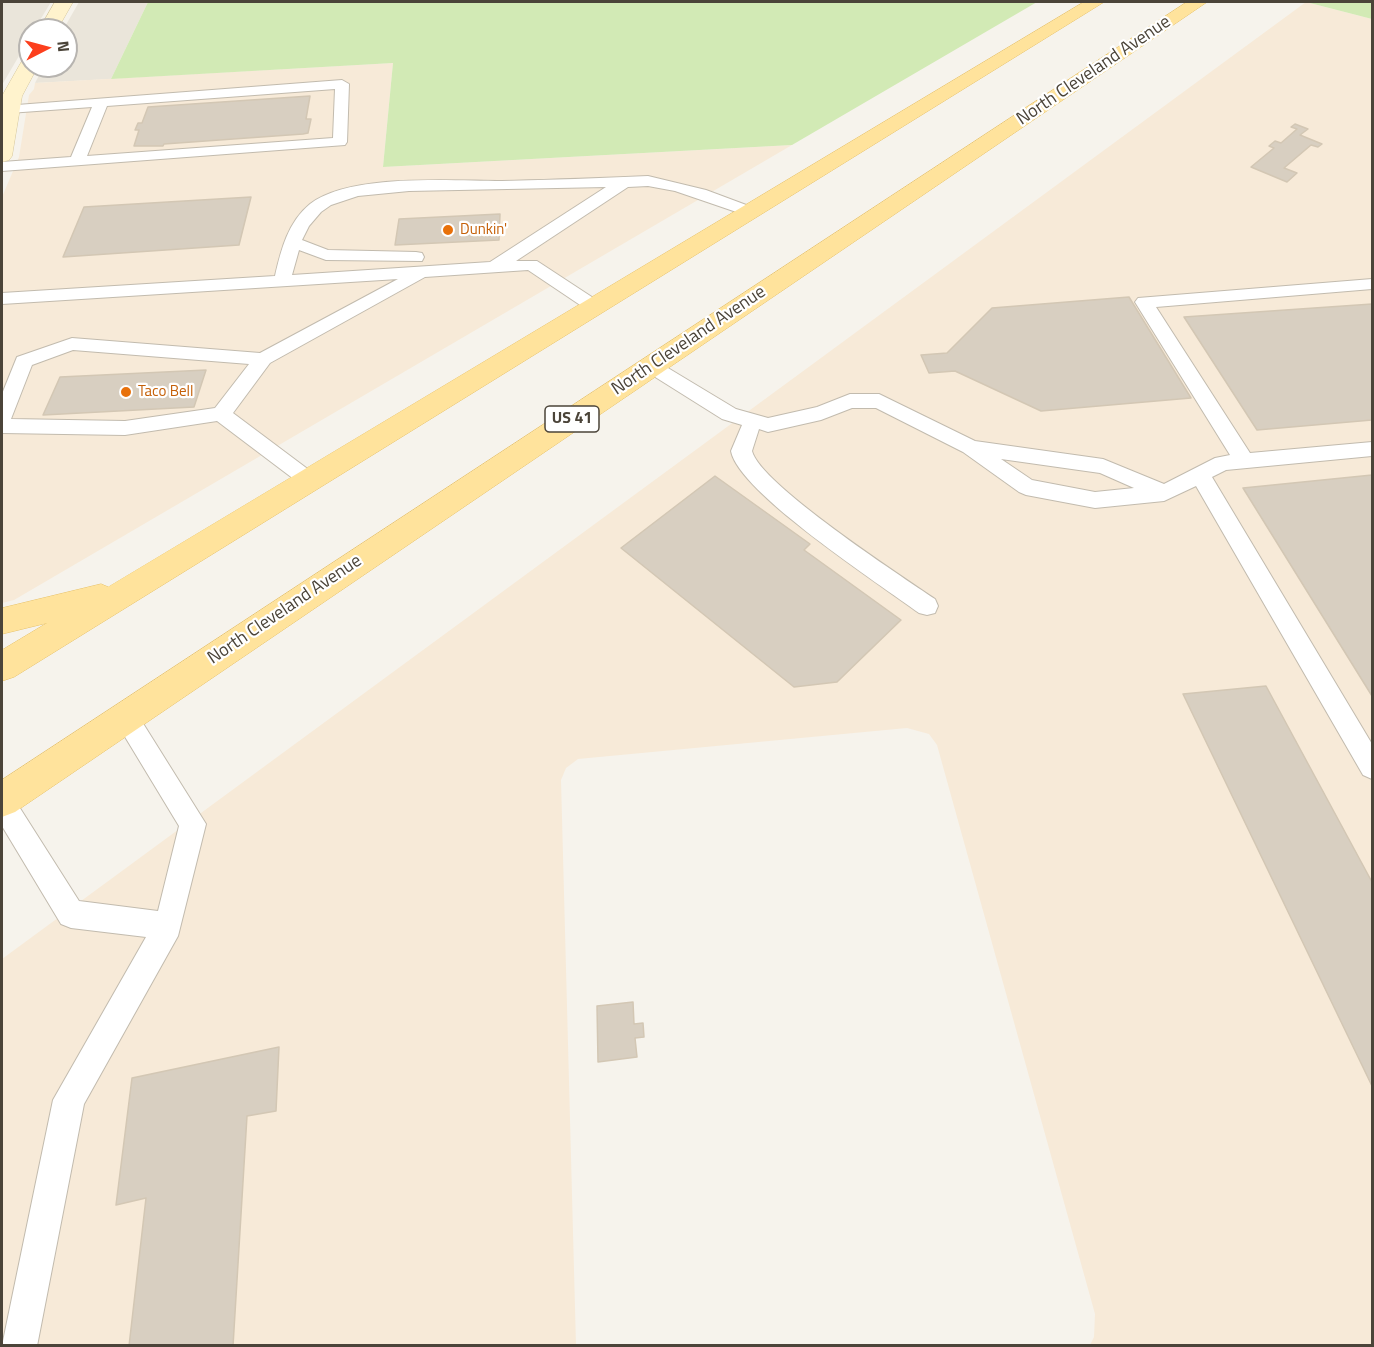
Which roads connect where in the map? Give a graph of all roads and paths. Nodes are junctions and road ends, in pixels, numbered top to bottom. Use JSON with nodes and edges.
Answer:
{"nodes":[{"id":1,"x":64,"y":2,"type":"edge"},
{"id":2,"x":1095,"y":2,"type":"edge"},
{"id":3,"x":1198,"y":2,"type":"edge"},
{"id":4,"x":55,"y":18,"type":"edge"},
{"id":5,"x":22,"y":78,"type":"edge"},
{"id":6,"x":101,"y":102,"type":"junction"},
{"id":7,"x":7,"y":104,"type":"edge"},
{"id":8,"x":2,"y":156,"type":"edge"},
{"id":9,"x":77,"y":161,"type":"junction"},
{"id":10,"x":2,"y":167,"type":"edge"},
{"id":11,"x":623,"y":182,"type":"junction"},
{"id":12,"x":751,"y":212,"type":"junction"},
{"id":13,"x":292,"y":242,"type":"junction"},
{"id":14,"x":519,"y":251,"type":"junction"},
{"id":15,"x":495,"y":267,"type":"junction"},
{"id":16,"x":426,"y":272,"type":"junction"},
{"id":17,"x":282,"y":280,"type":"junction"},
{"id":18,"x":1372,"y":284,"type":"edge"},
{"id":19,"x":2,"y":298,"type":"edge"},
{"id":20,"x":595,"y":307,"type":"junction"},
{"id":21,"x":263,"y":358,"type":"junction"},
{"id":22,"x":651,"y":366,"type":"junction"},
{"id":23,"x":221,"y":414,"type":"junction"},
{"id":24,"x":2,"y":417,"type":"edge"},
{"id":25,"x":754,"y":421,"type":"junction"},
{"id":26,"x":2,"y":426,"type":"edge"},
{"id":27,"x":970,"y":447,"type":"junction"},
{"id":28,"x":1372,"y":449,"type":"edge"},
{"id":29,"x":1244,"y":460,"type":"junction"},
{"id":30,"x":1200,"y":474,"type":"junction"},
{"id":31,"x":310,"y":481,"type":"junction"},
{"id":32,"x":1164,"y":493,"type":"junction"},
{"id":33,"x":132,"y":589,"type":"junction"},
{"id":34,"x":927,"y":606,"type":"dead end"},
{"id":35,"x":2,"y":621,"type":"edge"},
{"id":36,"x":2,"y":667,"type":"edge"},
{"id":37,"x":125,"y":717,"type":"junction"},
{"id":38,"x":1372,"y":766,"type":"edge"},
{"id":39,"x":2,"y":802,"type":"edge"},
{"id":40,"x":168,"y":926,"type":"junction"},
{"id":41,"x":19,"y":1346,"type":"edge"}],
"edges":[{"from":1,"to":4,"type":"main road"},
{"from":2,"to":12,"type":"main road"},
{"from":3,"to":22,"type":"main road","name":"North Cleveland Avenue","number":"US 41"},
{"from":5,"to":7,"type":"main road"},
{"from":6,"to":7,"type":"lane"},
{"from":6,"to":9,"type":"lane"},
{"from":6,"to":9,"type":"lane"},
{"from":7,"to":8,"type":"main road"},
{"from":9,"to":10,"type":"lane"},
{"from":11,"to":12,"type":"lane"},
{"from":11,"to":13,"type":"lane"},
{"from":11,"to":14,"type":"lane"},
{"from":12,"to":20,"type":"main road"},
{"from":13,"to":14,"type":"lane"},
{"from":13,"to":17,"type":"lane"},
{"from":14,"to":15,"type":"lane"},
{"from":15,"to":16,"type":"lane"},
{"from":15,"to":20,"type":"lane"},
{"from":16,"to":17,"type":"lane"},
{"from":16,"to":21,"type":"lane"},
{"from":17,"to":19,"type":"lane"},
{"from":18,"to":29,"type":"lane"},
{"from":20,"to":31,"type":"main road"},
{"from":21,"to":23,"type":"lane"},
{"from":21,"to":24,"type":"lane"},
{"from":22,"to":25,"type":"lane"},
{"from":22,"to":37,"type":"main road","name":"North Cleveland Avenue","number":"US 41"},
{"from":23,"to":26,"type":"lane"},
{"from":23,"to":31,"type":"lane"},
{"from":25,"to":27,"type":"lane"},
{"from":25,"to":34,"type":"lane"},
{"from":27,"to":32,"type":"lane"},
{"from":27,"to":32,"type":"lane"},
{"from":28,"to":29,"type":"lane"},
{"from":29,"to":30,"type":"lane"},
{"from":30,"to":32,"type":"lane"},
{"from":30,"to":38,"type":"lane"},
{"from":31,"to":33,"type":"main road"},
{"from":33,"to":35,"type":"main road"},
{"from":33,"to":36,"type":"main road"},
{"from":37,"to":39,"type":"main road","name":"North Cleveland Avenue","number":"US 41"},
{"from":37,"to":40,"type":"lane"},
{"from":39,"to":40,"type":"lane"},
{"from":40,"to":41,"type":"lane"}]}
